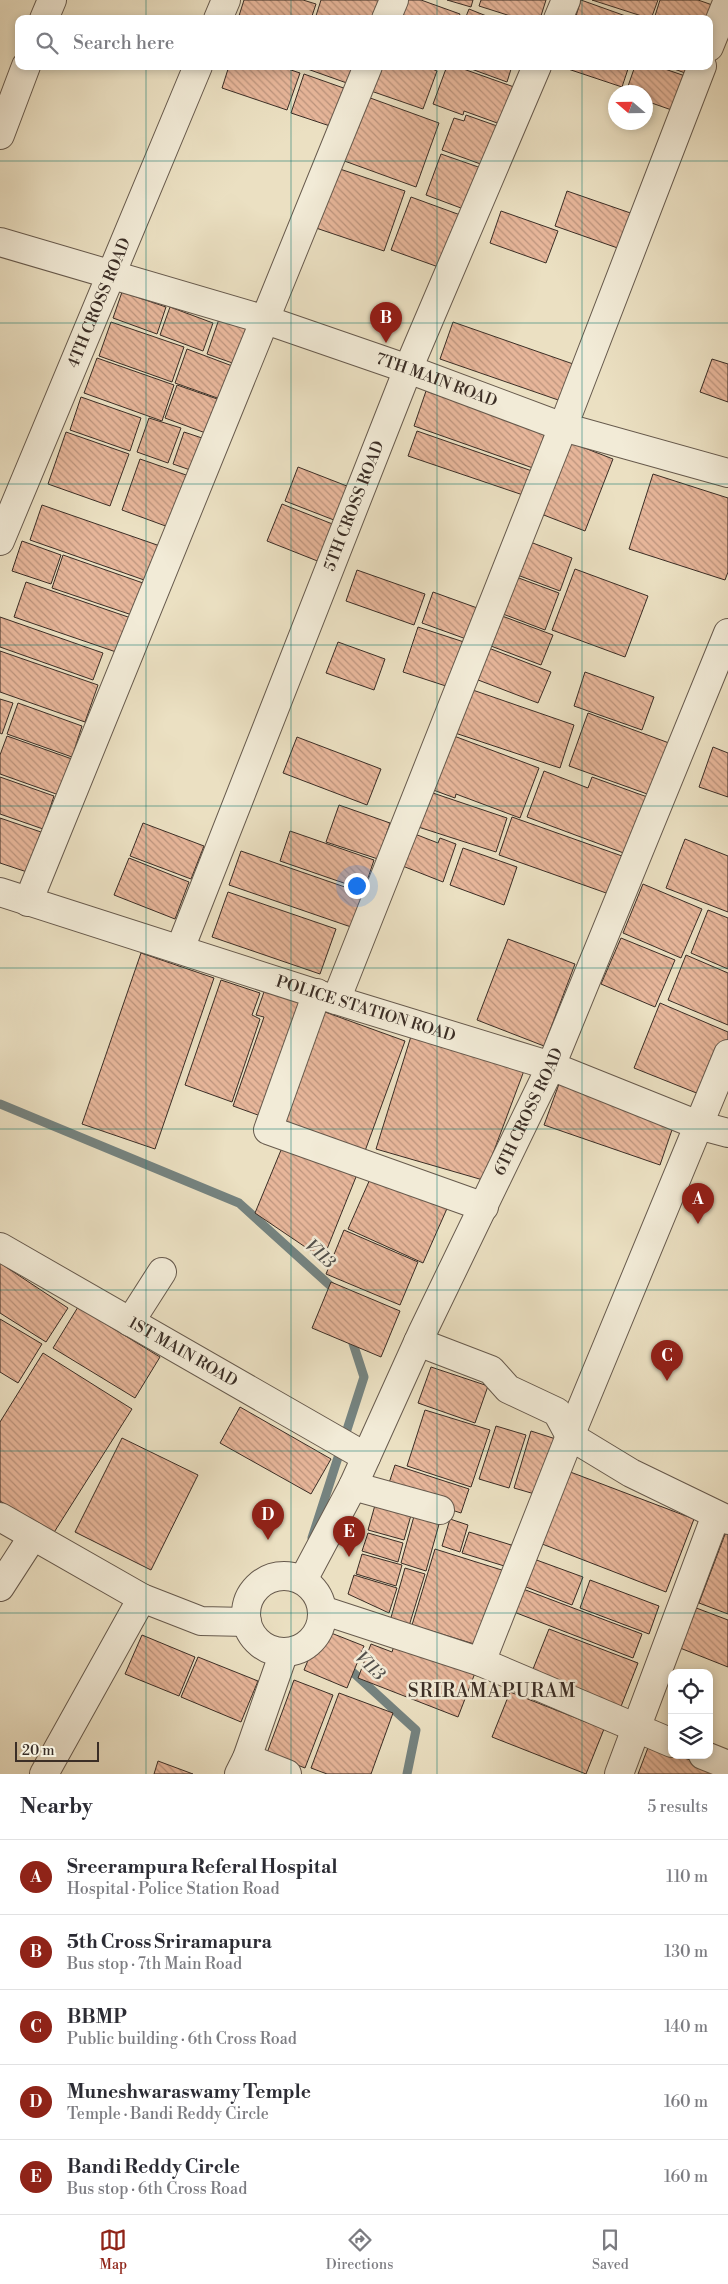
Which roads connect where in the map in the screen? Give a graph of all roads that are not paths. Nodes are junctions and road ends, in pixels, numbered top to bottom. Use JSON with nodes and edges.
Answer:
{"nodes":[{"id":1,"x":52,"y":0,"type":"edge"},
{"id":2,"x":226,"y":0,"type":"edge"},
{"id":3,"x":394,"y":0,"type":"edge"},
{"id":4,"x":566,"y":0,"type":"edge"},
{"id":5,"x":728,"y":0,"type":"edge"},
{"id":6,"x":46,"y":15,"type":"edge"},
{"id":7,"x":220,"y":15,"type":"edge"},
{"id":8,"x":388,"y":15,"type":"edge"},
{"id":9,"x":560,"y":15,"type":"edge"},
{"id":10,"x":713,"y":38,"type":"edge"},
{"id":11,"x":24,"y":70,"type":"edge"},
{"id":12,"x":196,"y":70,"type":"edge"},
{"id":13,"x":366,"y":70,"type":"edge"},
{"id":14,"x":535,"y":70,"type":"edge"},
{"id":15,"x":700,"y":70,"type":"edge"},
{"id":16,"x":0,"y":135,"type":"edge"},
{"id":17,"x":0,"y":242,"type":"edge"},
{"id":18,"x":113,"y":274,"type":"junction"},
{"id":19,"x":266,"y":320,"type":"junction"},
{"id":20,"x":408,"y":369,"type":"junction"},
{"id":21,"x":563,"y":427,"type":"junction"},
{"id":22,"x":728,"y":472,"type":"edge"},
{"id":23,"x":0,"y":541,"type":"edge"},
{"id":24,"x":728,"y":633,"type":"edge"},
{"id":25,"x":0,"y":892,"type":"edge"},
{"id":26,"x":28,"y":902,"type":"junction"},
{"id":27,"x":180,"y":948,"type":"junction"},
{"id":28,"x":326,"y":997,"type":"junction"},
{"id":29,"x":728,"y":1054,"type":"edge"},
{"id":30,"x":551,"y":1066,"type":"junction"},
{"id":31,"x":698,"y":1126,"type":"junction"},
{"id":32,"x":728,"y":1133,"type":"edge"},
{"id":33,"x":484,"y":1207,"type":"junction"},
{"id":34,"x":0,"y":1247,"type":"edge"},
{"id":35,"x":162,"y":1272,"type":"dead end"},
{"id":36,"x":130,"y":1322,"type":"junction"},
{"id":37,"x":418,"y":1342,"type":"junction"},
{"id":38,"x":570,"y":1436,"type":"junction"},
{"id":39,"x":360,"y":1454,"type":"junction"},
{"id":40,"x":352,"y":1486,"type":"junction"},
{"id":41,"x":440,"y":1510,"type":"dead end"},
{"id":42,"x":0,"y":1517,"type":"edge"},
{"id":43,"x":722,"y":1517,"type":"edge"},
{"id":44,"x":32,"y":1536,"type":"junction"},
{"id":45,"x":303,"y":1580,"type":"junction"},
{"id":46,"x":0,"y":1587,"type":"edge"},
{"id":47,"x":142,"y":1598,"type":"junction"},
{"id":48,"x":322,"y":1610,"type":"junction"},
{"id":49,"x":247,"y":1622,"type":"junction"},
{"id":50,"x":284,"y":1652,"type":"junction"},
{"id":51,"x":481,"y":1662,"type":"junction"},
{"id":52,"x":637,"y":1729,"type":"junction"},
{"id":53,"x":668,"y":1741,"type":"edge"},
{"id":54,"x":713,"y":1759,"type":"edge"},
{"id":55,"x":728,"y":1765,"type":"edge"},
{"id":56,"x":243,"y":1766,"type":"edge"},
{"id":57,"x":44,"y":1774,"type":"edge"},
{"id":58,"x":287,"y":1774,"type":"edge"},
{"id":59,"x":619,"y":1774,"type":"edge"}],
"edges":[{"from":1,"to":6,"type":"street"},
{"from":2,"to":7,"type":"street"},
{"from":3,"to":8,"type":"street"},
{"from":4,"to":9,"type":"street"},
{"from":5,"to":10,"type":"street"},
{"from":11,"to":16,"type":"street"},
{"from":12,"to":18,"type":"street","name":"4TH CROSS ROAD"},
{"from":13,"to":19,"type":"street"},
{"from":14,"to":20,"type":"street","name":"5TH CROSS ROAD"},
{"from":15,"to":21,"type":"street"},
{"from":17,"to":18,"type":"street","name":"7TH MAIN ROAD"},
{"from":18,"to":19,"type":"street","name":"7TH MAIN ROAD"},
{"from":18,"to":23,"type":"street","name":"4TH CROSS ROAD"},
{"from":19,"to":20,"type":"street","name":"7TH MAIN ROAD"},
{"from":19,"to":26,"type":"street"},
{"from":20,"to":21,"type":"street","name":"7TH MAIN ROAD"},
{"from":20,"to":27,"type":"street","name":"5TH CROSS ROAD"},
{"from":21,"to":22,"type":"street","name":"7TH MAIN ROAD"},
{"from":21,"to":28,"type":"street"},
{"from":24,"to":30,"type":"street","name":"6TH CROSS ROAD"},
{"from":25,"to":26,"type":"street","name":"POLICE STATION ROAD"},
{"from":26,"to":27,"type":"street","name":"POLICE STATION ROAD"},
{"from":27,"to":28,"type":"street","name":"POLICE STATION ROAD"},
{"from":28,"to":30,"type":"street","name":"POLICE STATION ROAD"},
{"from":28,"to":33,"type":"street"},
{"from":29,"to":31,"type":"street"},
{"from":30,"to":31,"type":"street","name":"POLICE STATION ROAD"},
{"from":30,"to":33,"type":"street","name":"6TH CROSS ROAD"},
{"from":31,"to":32,"type":"street","name":"POLICE STATION ROAD"},
{"from":31,"to":38,"type":"street"},
{"from":33,"to":37,"type":"street","name":"6TH CROSS ROAD"},
{"from":34,"to":36,"type":"street","name":"1ST MAIN ROAD"},
{"from":35,"to":36,"type":"street"},
{"from":36,"to":39,"type":"street","name":"1ST MAIN ROAD"},
{"from":37,"to":38,"type":"street"},
{"from":37,"to":39,"type":"street","name":"6TH CROSS ROAD"},
{"from":38,"to":43,"type":"street"},
{"from":38,"to":51,"type":"street"},
{"from":39,"to":40,"type":"street","name":"6TH CROSS ROAD"},
{"from":40,"to":41,"type":"street"},
{"from":40,"to":45,"type":"street","name":"6TH CROSS ROAD"},
{"from":42,"to":44,"type":"street"},
{"from":43,"to":52,"type":"street"},
{"from":44,"to":46,"type":"street"},
{"from":44,"to":47,"type":"street"},
{"from":45,"to":48,"type":"street"},
{"from":45,"to":49,"type":"street"},
{"from":47,"to":49,"type":"street"},
{"from":47,"to":57,"type":"street"},
{"from":48,"to":50,"type":"street"},
{"from":48,"to":51,"type":"street"},
{"from":49,"to":50,"type":"street"},
{"from":50,"to":56,"type":"street"},
{"from":51,"to":52,"type":"street"},
{"from":52,"to":53,"type":"street"},
{"from":52,"to":59,"type":"street"},
{"from":54,"to":55,"type":"street"},
{"from":56,"to":58,"type":"street"}]}
